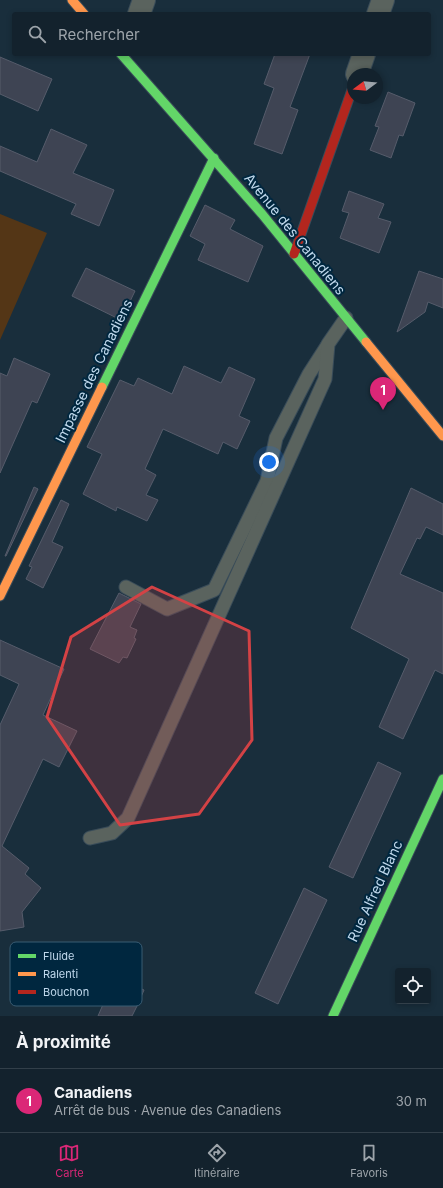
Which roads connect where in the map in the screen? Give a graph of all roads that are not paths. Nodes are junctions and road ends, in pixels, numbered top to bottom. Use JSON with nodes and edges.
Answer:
{"nodes":[{"id":1,"x":72,"y":0,"type":"edge"},
{"id":2,"x":144,"y":0,"type":"edge"},
{"id":3,"x":383,"y":0,"type":"edge"},
{"id":4,"x":82,"y":12,"type":"edge"},
{"id":5,"x":140,"y":12,"type":"edge"},
{"id":6,"x":379,"y":12,"type":"edge"},
{"id":7,"x":123,"y":56,"type":"edge"},
{"id":8,"x":363,"y":56,"type":"edge"},
{"id":9,"x":359,"y":68,"type":"edge"},
{"id":10,"x":347,"y":104,"type":"edge"},
{"id":11,"x":214,"y":158,"type":"junction"},
{"id":12,"x":294,"y":254,"type":"junction"},
{"id":13,"x":346,"y":318,"type":"junction"},
{"id":14,"x":328,"y":344,"type":"junction"},
{"id":15,"x":443,"y":436,"type":"edge"},
{"id":16,"x":126,"y":587,"type":"dead end"},
{"id":17,"x":0,"y":596,"type":"edge"},
{"id":18,"x":443,"y":779,"type":"edge"},
{"id":19,"x":90,"y":838,"type":"dead end"},
{"id":20,"x":333,"y":1016,"type":"edge"}],
"edges":[{"from":1,"to":4,"type":"street"},
{"from":2,"to":5,"type":"street"},
{"from":3,"to":6,"type":"street"},
{"from":7,"to":11,"type":"street","name":"Avenue des Canadiens"},
{"from":8,"to":9,"type":"street"},
{"from":10,"to":12,"type":"street"},
{"from":11,"to":12,"type":"street","name":"Avenue des Canadiens"},
{"from":11,"to":17,"type":"street","name":"Impasse des Canadiens"},
{"from":12,"to":13,"type":"street","name":"Avenue des Canadiens"},
{"from":13,"to":14,"type":"lane"},
{"from":13,"to":15,"type":"street","name":"Avenue des Canadiens"},
{"from":14,"to":16,"type":"lane"},
{"from":14,"to":19,"type":"lane"},
{"from":18,"to":20,"type":"street","name":"Rue Alfred Blanc"}]}
